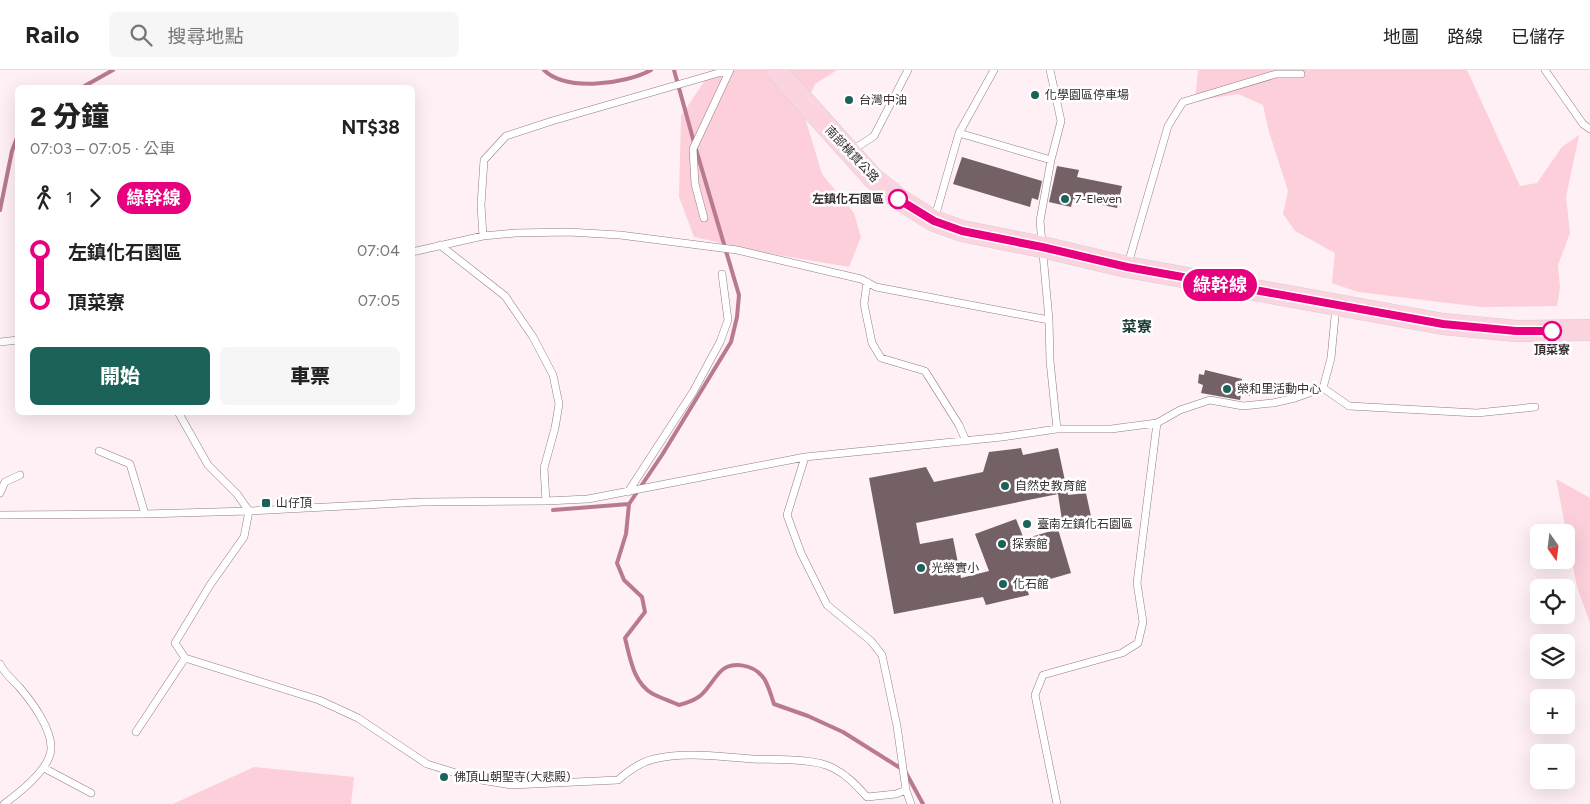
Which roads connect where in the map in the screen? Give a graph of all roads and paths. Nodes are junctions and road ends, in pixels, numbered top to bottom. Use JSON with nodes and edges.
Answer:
{"nodes":[{"id":1,"x":730,"y":70,"type":"edge"},
{"id":2,"x":776,"y":70,"type":"edge"},
{"id":3,"x":908,"y":70,"type":"edge"},
{"id":4,"x":994,"y":70,"type":"edge"},
{"id":5,"x":1050,"y":70,"type":"edge"},
{"id":6,"x":1545,"y":70,"type":"edge"},
{"id":7,"x":1301,"y":74,"type":"dead end"},
{"id":8,"x":1590,"y":129,"type":"edge"},
{"id":9,"x":960,"y":132,"type":"junction"},
{"id":10,"x":849,"y":152,"type":"junction"},
{"id":11,"x":1051,"y":160,"type":"junction"},
{"id":12,"x":704,"y":218,"type":"dead end"},
{"id":13,"x":934,"y":221,"type":"junction"},
{"id":14,"x":483,"y":236,"type":"junction"},
{"id":15,"x":440,"y":245,"type":"junction"},
{"id":16,"x":1042,"y":247,"type":"junction"},
{"id":17,"x":415,"y":251,"type":"edge"},
{"id":18,"x":1127,"y":267,"type":"junction"},
{"id":19,"x":722,"y":274,"type":"dead end"},
{"id":20,"x":867,"y":282,"type":"junction"},
{"id":21,"x":1336,"y":306,"type":"junction"},
{"id":22,"x":1049,"y":320,"type":"junction"},
{"id":23,"x":1590,"y":330,"type":"edge"},
{"id":24,"x":15,"y":340,"type":"edge"},
{"id":25,"x":0,"y":342,"type":"edge"},
{"id":26,"x":1323,"y":388,"type":"junction"},
{"id":27,"x":1535,"y":407,"type":"dead end"},
{"id":28,"x":180,"y":415,"type":"edge"},
{"id":29,"x":1158,"y":423,"type":"junction"},
{"id":30,"x":1057,"y":429,"type":"junction"},
{"id":31,"x":966,"y":441,"type":"junction"},
{"id":32,"x":99,"y":451,"type":"dead end"},
{"id":33,"x":805,"y":457,"type":"junction"},
{"id":34,"x":20,"y":475,"type":"dead end"},
{"id":35,"x":628,"y":492,"type":"junction"},
{"id":36,"x":0,"y":493,"type":"edge"},
{"id":37,"x":546,"y":501,"type":"junction"},
{"id":38,"x":249,"y":511,"type":"junction"},
{"id":39,"x":145,"y":514,"type":"junction"},
{"id":40,"x":0,"y":515,"type":"edge"},
{"id":41,"x":185,"y":658,"type":"junction"},
{"id":42,"x":0,"y":664,"type":"edge"},
{"id":43,"x":136,"y":732,"type":"dead end"},
{"id":44,"x":44,"y":768,"type":"junction"},
{"id":45,"x":906,"y":790,"type":"junction"},
{"id":46,"x":91,"y":793,"type":"dead end"},
{"id":47,"x":4,"y":804,"type":"edge"},
{"id":48,"x":911,"y":804,"type":"edge"},
{"id":49,"x":1057,"y":804,"type":"edge"}],
"edges":[{"from":1,"to":12,"type":"lane"},
{"from":1,"to":14,"type":"lane"},
{"from":2,"to":10,"type":"main road","name":"南部橫貫公路"},
{"from":3,"to":10,"type":"lane"},
{"from":4,"to":9,"type":"lane"},
{"from":5,"to":11,"type":"lane"},
{"from":6,"to":8,"type":"lane"},
{"from":7,"to":18,"type":"lane"},
{"from":9,"to":11,"type":"lane"},
{"from":9,"to":13,"type":"lane"},
{"from":10,"to":13,"type":"main road","name":"南部橫貫公路"},
{"from":11,"to":16,"type":"lane"},
{"from":13,"to":16,"type":"main road","name":"南部橫貫公路"},
{"from":14,"to":15,"type":"lane"},
{"from":14,"to":20,"type":"lane"},
{"from":15,"to":17,"type":"lane"},
{"from":15,"to":37,"type":"lane"},
{"from":16,"to":18,"type":"main road","name":"南部橫貫公路"},
{"from":16,"to":22,"type":"lane"},
{"from":18,"to":21,"type":"main road","name":"南部橫貫公路"},
{"from":19,"to":35,"type":"lane"},
{"from":20,"to":22,"type":"lane"},
{"from":20,"to":31,"type":"lane"},
{"from":21,"to":23,"type":"main road","name":"南部橫貫公路"},
{"from":21,"to":26,"type":"lane"},
{"from":22,"to":30,"type":"lane"},
{"from":24,"to":25,"type":"lane"},
{"from":26,"to":27,"type":"lane"},
{"from":26,"to":29,"type":"lane"},
{"from":28,"to":38,"type":"lane"},
{"from":29,"to":30,"type":"lane"},
{"from":29,"to":49,"type":"lane"},
{"from":30,"to":31,"type":"lane"},
{"from":31,"to":33,"type":"lane"},
{"from":32,"to":39,"type":"lane"},
{"from":33,"to":35,"type":"lane"},
{"from":33,"to":45,"type":"lane"},
{"from":34,"to":36,"type":"lane"},
{"from":35,"to":37,"type":"lane"},
{"from":37,"to":38,"type":"lane"},
{"from":38,"to":39,"type":"lane"},
{"from":38,"to":41,"type":"lane"},
{"from":39,"to":40,"type":"lane"},
{"from":41,"to":43,"type":"lane"},
{"from":41,"to":45,"type":"lane"},
{"from":42,"to":44,"type":"lane"},
{"from":44,"to":46,"type":"lane"},
{"from":44,"to":47,"type":"lane"},
{"from":45,"to":48,"type":"lane"}]}
